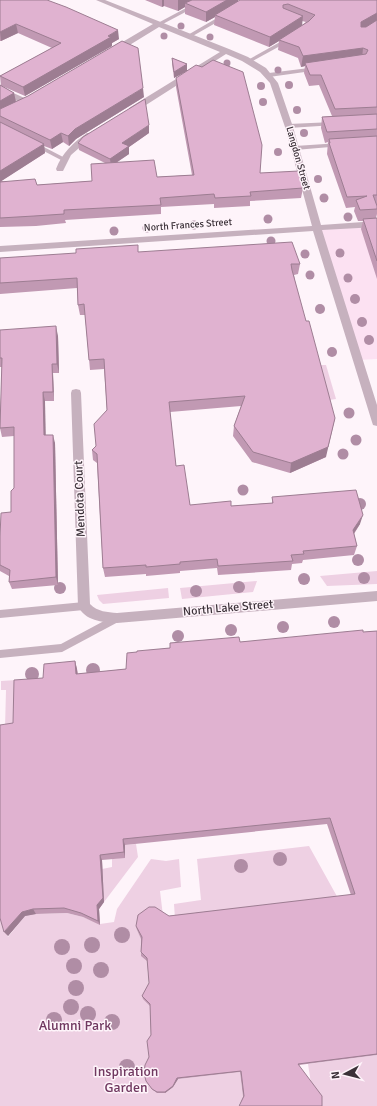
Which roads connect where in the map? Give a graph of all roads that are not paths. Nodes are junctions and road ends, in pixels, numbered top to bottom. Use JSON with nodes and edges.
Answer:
{"nodes":[{"id":1,"x":99,"y":0,"type":"edge"},
{"id":2,"x":205,"y":0,"type":"edge"},
{"id":3,"x":232,"y":12,"type":"edge"},
{"id":4,"x":159,"y":24,"type":"junction"},
{"id":5,"x":296,"y":34,"type":"edge"},
{"id":6,"x":189,"y":36,"type":"junction"},
{"id":7,"x":226,"y":51,"type":"junction"},
{"id":8,"x":105,"y":56,"type":"edge"},
{"id":9,"x":249,"y":61,"type":"junction"},
{"id":10,"x":323,"y":68,"type":"edge"},
{"id":11,"x":269,"y":75,"type":"junction"},
{"id":12,"x":0,"y":89,"type":"edge"},
{"id":13,"x":26,"y":102,"type":"edge"},
{"id":14,"x":126,"y":114,"type":"edge"},
{"id":15,"x":338,"y":123,"type":"edge"},
{"id":16,"x":289,"y":126,"type":"junction"},
{"id":17,"x":100,"y":130,"type":"edge"},
{"id":18,"x":346,"y":145,"type":"edge"},
{"id":19,"x":40,"y":147,"type":"edge"},
{"id":20,"x":295,"y":148,"type":"junction"},
{"id":21,"x":64,"y":159,"type":"junction"},
{"id":22,"x":60,"y":169,"type":"dead end"},
{"id":23,"x":377,"y":224,"type":"edge"},
{"id":24,"x":317,"y":228,"type":"junction"},
{"id":25,"x":0,"y":248,"type":"edge"},
{"id":26,"x":76,"y":393,"type":"dead end"},
{"id":27,"x":377,"y":422,"type":"edge"},
{"id":28,"x":377,"y":596,"type":"edge"},
{"id":29,"x":84,"y":606,"type":"junction"},
{"id":30,"x":0,"y":614,"type":"edge"},
{"id":31,"x":117,"y":618,"type":"junction"},
{"id":32,"x":0,"y":654,"type":"edge"}],
"edges":[{"from":1,"to":4,"type":"street","name":"Langdon Street"},
{"from":2,"to":4,"type":"lane"},
{"from":3,"to":6,"type":"lane"},
{"from":4,"to":6,"type":"street","name":"Langdon Street"},
{"from":4,"to":8,"type":"street"},
{"from":5,"to":9,"type":"lane"},
{"from":6,"to":7,"type":"street","name":"Langdon Street"},
{"from":7,"to":9,"type":"street","name":"Langdon Street"},
{"from":7,"to":14,"type":"street"},
{"from":9,"to":11,"type":"street","name":"Langdon Street"},
{"from":10,"to":11,"type":"lane"},
{"from":11,"to":16,"type":"street","name":"Langdon Street"},
{"from":12,"to":13,"type":"street"},
{"from":15,"to":16,"type":"lane"},
{"from":16,"to":20,"type":"street","name":"Langdon Street"},
{"from":17,"to":21,"type":"street"},
{"from":18,"to":20,"type":"lane"},
{"from":19,"to":21,"type":"lane"},
{"from":20,"to":24,"type":"street","name":"Langdon Street"},
{"from":21,"to":22,"type":"street"},
{"from":23,"to":24,"type":"street","name":"North Frances Street"},
{"from":24,"to":25,"type":"street","name":"North Frances Street"},
{"from":24,"to":27,"type":"street","name":"Langdon Street"},
{"from":26,"to":29,"type":"street","name":"Mendota Court"},
{"from":28,"to":31,"type":"street","name":"North Lake Street"},
{"from":29,"to":30,"type":"lane"},
{"from":29,"to":31,"type":"street","name":"North Lake Street"},
{"from":31,"to":32,"type":"lane"}]}
